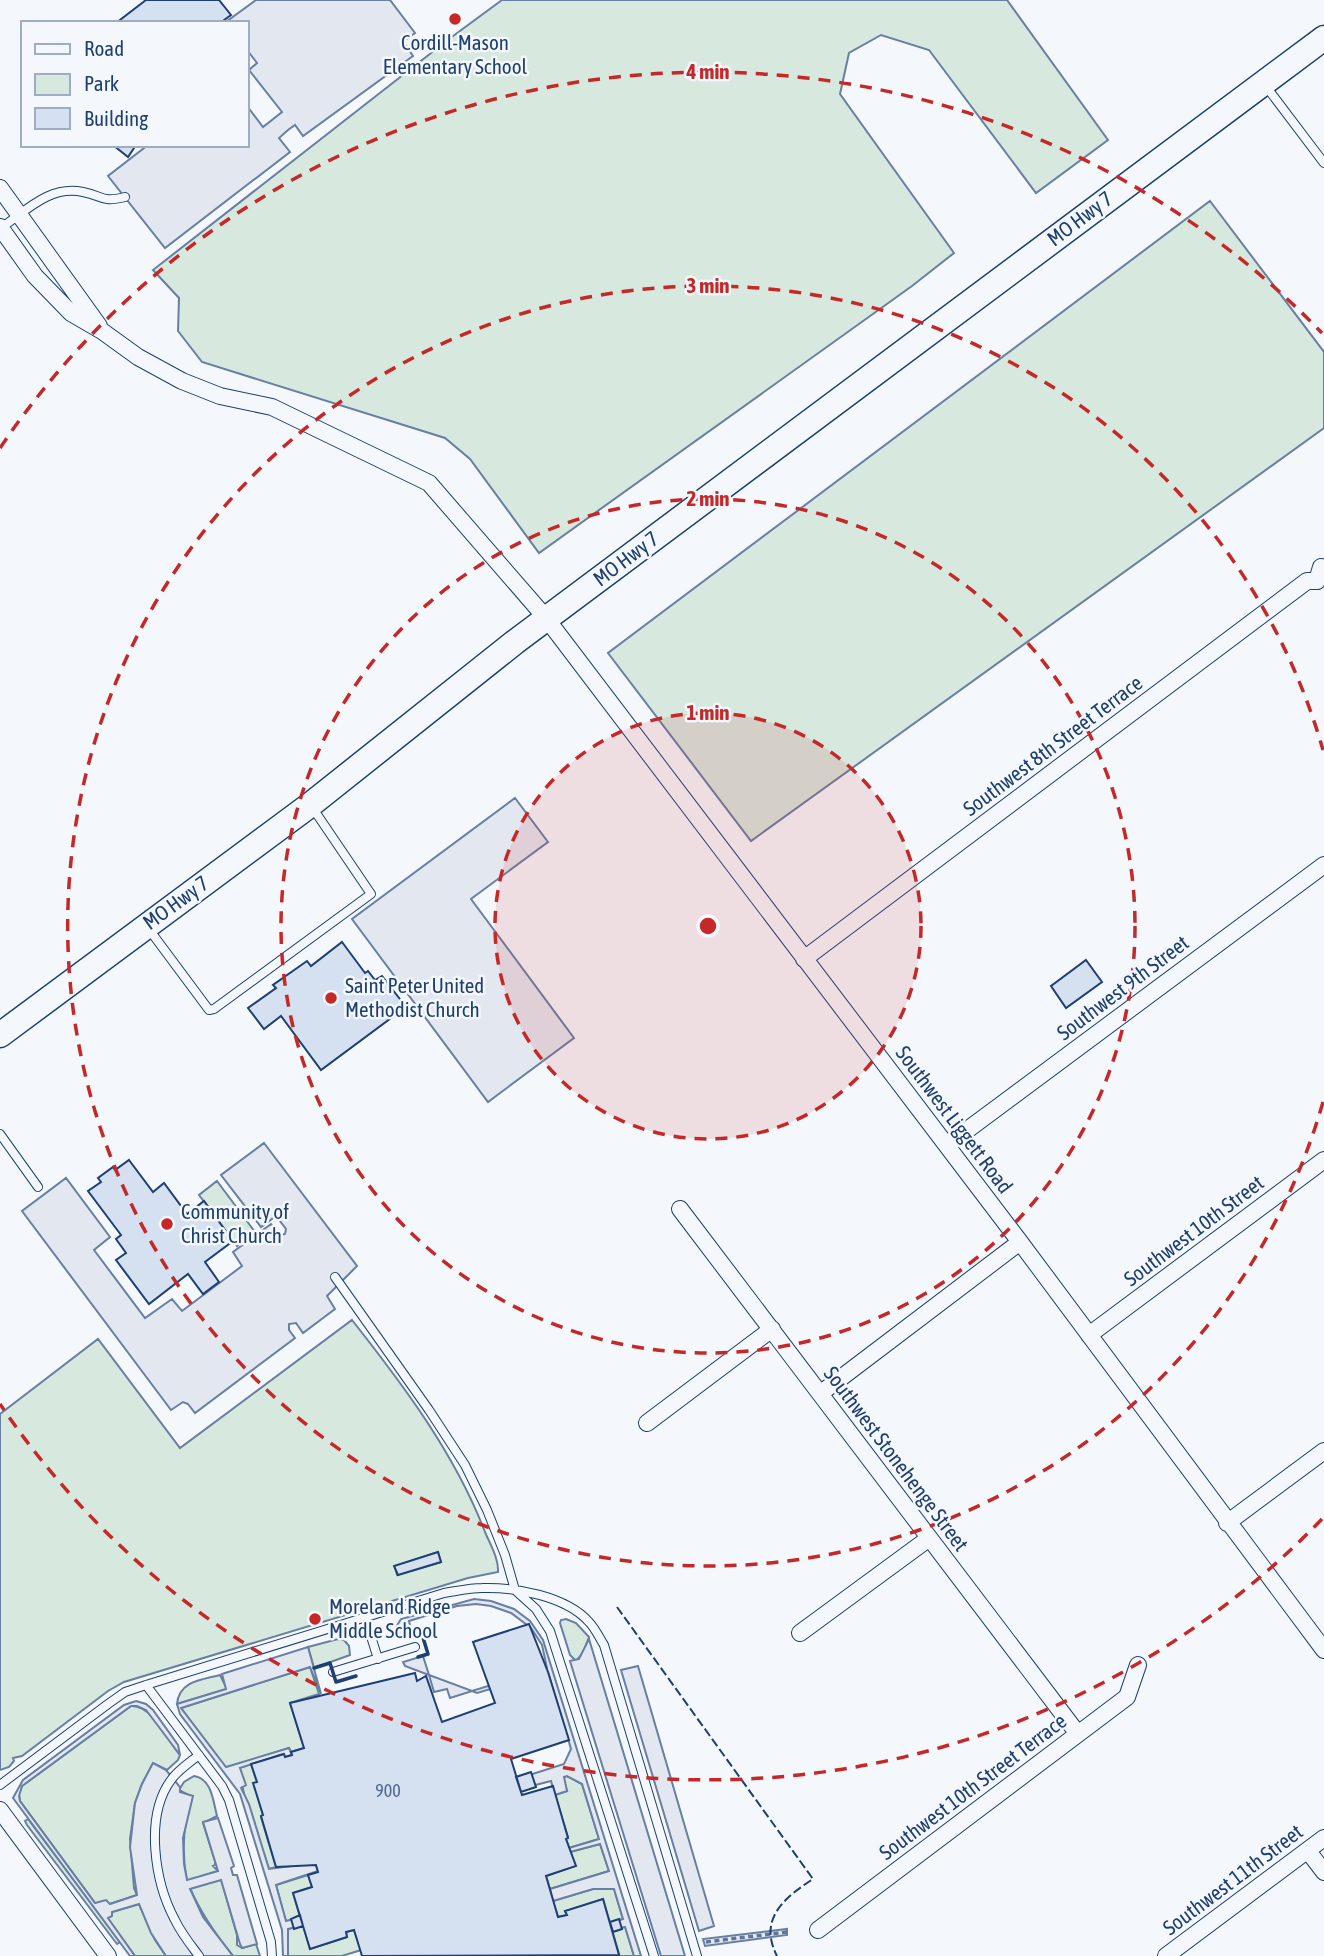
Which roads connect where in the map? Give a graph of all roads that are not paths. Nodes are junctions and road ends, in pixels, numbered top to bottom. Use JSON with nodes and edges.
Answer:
{"nodes":[{"id":1,"x":1324,"y":38,"type":"edge"},
{"id":2,"x":1263,"y":83,"type":"junction"},
{"id":3,"x":1324,"y":163,"type":"edge"},
{"id":4,"x":0,"y":188,"type":"edge"},
{"id":5,"x":125,"y":197,"type":"dead end"},
{"id":6,"x":20,"y":215,"type":"junction"},
{"id":7,"x":1,"y":227,"type":"edge"},
{"id":8,"x":102,"y":331,"type":"junction"},
{"id":9,"x":1321,"y":578,"type":"edge"},
{"id":10,"x":546,"y":618,"type":"junction"},
{"id":11,"x":310,"y":805,"type":"junction"},
{"id":12,"x":1324,"y":864,"type":"edge"},
{"id":13,"x":146,"y":925,"type":"junction"},
{"id":14,"x":804,"y":959,"type":"junction"},
{"id":15,"x":0,"y":1035,"type":"edge"},
{"id":16,"x":0,"y":1134,"type":"edge"},
{"id":17,"x":947,"y":1145,"type":"junction"},
{"id":18,"x":1324,"y":1160,"type":"edge"},
{"id":19,"x":38,"y":1187,"type":"dead end"},
{"id":20,"x":680,"y":1209,"type":"dead end"},
{"id":21,"x":1020,"y":1242,"type":"junction"},
{"id":22,"x":335,"y":1277,"type":"dead end"},
{"id":23,"x":772,"y":1329,"type":"junction"},
{"id":24,"x":1090,"y":1335,"type":"junction"},
{"id":25,"x":821,"y":1393,"type":"junction"},
{"id":26,"x":647,"y":1423,"type":"dead end"},
{"id":27,"x":1324,"y":1451,"type":"edge"},
{"id":28,"x":1227,"y":1522,"type":"junction"},
{"id":29,"x":928,"y":1539,"type":"junction"},
{"id":30,"x":515,"y":1590,"type":"junction"},
{"id":31,"x":365,"y":1617,"type":"junction"},
{"id":32,"x":800,"y":1633,"type":"dead end"},
{"id":33,"x":415,"y":1647,"type":"dead end"},
{"id":34,"x":1324,"y":1650,"type":"edge"},
{"id":35,"x":378,"y":1659,"type":"junction"},
{"id":36,"x":1138,"y":1665,"type":"dead end"},
{"id":37,"x":333,"y":1672,"type":"dead end"},
{"id":38,"x":146,"y":1685,"type":"junction"},
{"id":39,"x":1078,"y":1734,"type":"junction"},
{"id":40,"x":199,"y":1755,"type":"junction"},
{"id":41,"x":0,"y":1785,"type":"edge"},
{"id":42,"x":0,"y":1810,"type":"edge"},
{"id":43,"x":1324,"y":1838,"type":"edge"},
{"id":44,"x":1308,"y":1850,"type":"junction"},
{"id":45,"x":1324,"y":1872,"type":"edge"},
{"id":46,"x":818,"y":1930,"type":"dead end"},
{"id":47,"x":108,"y":1956,"type":"edge"},
{"id":48,"x":199,"y":1956,"type":"edge"},
{"id":49,"x":272,"y":1956,"type":"edge"},
{"id":50,"x":654,"y":1956,"type":"edge"},
{"id":51,"x":697,"y":1956,"type":"edge"},
{"id":52,"x":1166,"y":1956,"type":"edge"}],
"edges":[{"from":1,"to":2,"type":"main road","name":"MO Hwy 7"},
{"from":2,"to":3,"type":"lane"},
{"from":2,"to":10,"type":"main road","name":"MO Hwy 7"},
{"from":4,"to":6,"type":"street"},
{"from":5,"to":6,"type":"lane"},
{"from":6,"to":7,"type":"lane"},
{"from":6,"to":8,"type":"street"},
{"from":7,"to":8,"type":"street"},
{"from":8,"to":10,"type":"street","name":"Southwest Liggett Road"},
{"from":9,"to":14,"type":"street","name":"Southwest 8th Street Terrace"},
{"from":10,"to":11,"type":"main road","name":"MO Hwy 7"},
{"from":10,"to":14,"type":"street","name":"Southwest Liggett Road"},
{"from":11,"to":13,"type":"main road","name":"MO Hwy 7"},
{"from":11,"to":13,"type":"lane"},
{"from":12,"to":17,"type":"street","name":"Southwest 9th Street"},
{"from":13,"to":15,"type":"main road","name":"MO Hwy 7"},
{"from":14,"to":17,"type":"street","name":"Southwest Liggett Road"},
{"from":16,"to":19,"type":"lane"},
{"from":17,"to":21,"type":"street","name":"Southwest Liggett Road"},
{"from":18,"to":24,"type":"street","name":"Southwest 10th Street"},
{"from":20,"to":23,"type":"street","name":"Southwest Stonehenge Street"},
{"from":21,"to":24,"type":"street","name":"Southwest Liggett Road"},
{"from":21,"to":25,"type":"street"},
{"from":22,"to":30,"type":"lane"},
{"from":23,"to":25,"type":"street","name":"Southwest Stonehenge Street"},
{"from":23,"to":26,"type":"street"},
{"from":24,"to":28,"type":"street","name":"Southwest Liggett Road"},
{"from":25,"to":29,"type":"street","name":"Southwest Stonehenge Street"},
{"from":27,"to":28,"type":"street"},
{"from":28,"to":34,"type":"street","name":"Southwest Liggett Road"},
{"from":29,"to":32,"type":"street"},
{"from":29,"to":39,"type":"street","name":"Southwest Stonehenge Street"},
{"from":30,"to":31,"type":"lane"},
{"from":30,"to":50,"type":"lane"},
{"from":30,"to":51,"type":"lane"},
{"from":31,"to":35,"type":"lane"},
{"from":31,"to":38,"type":"lane"},
{"from":33,"to":35,"type":"lane"},
{"from":35,"to":37,"type":"lane"},
{"from":36,"to":39,"type":"street","name":"Southwest 10th Street Terrace"},
{"from":38,"to":40,"type":"lane"},
{"from":38,"to":41,"type":"lane"},
{"from":39,"to":46,"type":"street","name":"Southwest 10th Street Terrace"},
{"from":40,"to":48,"type":"lane"},
{"from":40,"to":49,"type":"lane"},
{"from":42,"to":47,"type":"street"},
{"from":43,"to":44,"type":"street","name":"Southwest 11th Street"},
{"from":44,"to":45,"type":"street"},
{"from":44,"to":52,"type":"street","name":"Southwest 11th Street"}]}
